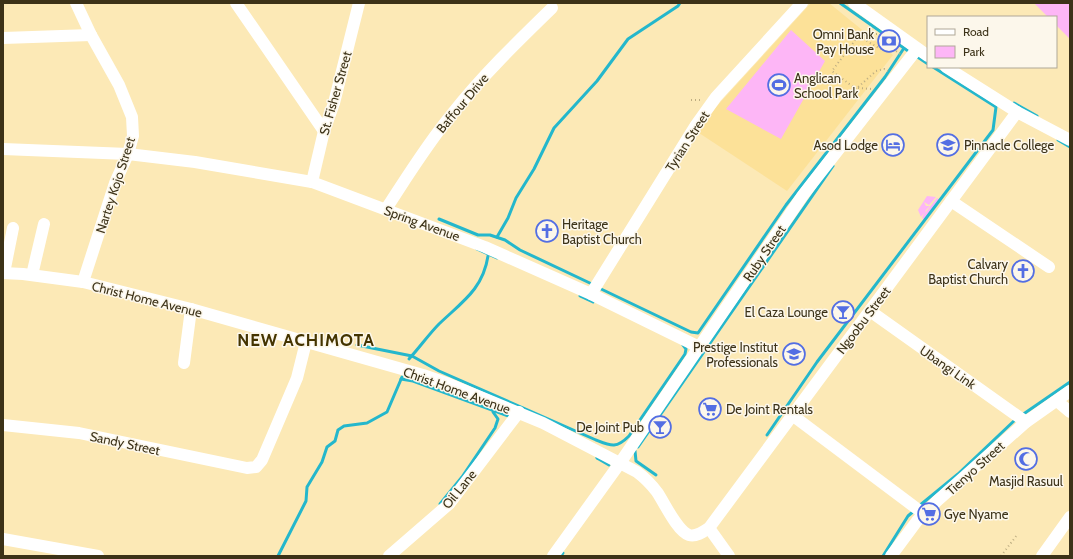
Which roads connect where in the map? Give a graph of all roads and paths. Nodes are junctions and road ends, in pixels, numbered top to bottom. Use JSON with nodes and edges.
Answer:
{"nodes":[{"id":1,"x":76,"y":3,"type":"edge"},
{"id":2,"x":236,"y":3,"type":"edge"},
{"id":3,"x":359,"y":3,"type":"edge"},
{"id":4,"x":802,"y":3,"type":"edge"},
{"id":5,"x":854,"y":3,"type":"edge"},
{"id":6,"x":552,"y":8,"type":"dead end"},
{"id":7,"x":891,"y":30,"type":"junction"},
{"id":8,"x":91,"y":35,"type":"junction"},
{"id":9,"x":859,"y":35,"type":"junction"},
{"id":10,"x":3,"y":38,"type":"edge"},
{"id":11,"x":917,"y":49,"type":"junction"},
{"id":12,"x":927,"y":55,"type":"edge"},
{"id":13,"x":908,"y":61,"type":"junction"},
{"id":14,"x":948,"y":68,"type":"edge"},
{"id":15,"x":896,"y":77,"type":"junction"},
{"id":16,"x":1017,"y":112,"type":"junction"},
{"id":17,"x":324,"y":131,"type":"junction"},
{"id":18,"x":1070,"y":140,"type":"edge"},
{"id":19,"x":3,"y":149,"type":"edge"},
{"id":20,"x":128,"y":154,"type":"junction"},
{"id":21,"x":312,"y":182,"type":"junction"},
{"id":22,"x":951,"y":201,"type":"junction"},
{"id":23,"x":386,"y":209,"type":"junction"},
{"id":24,"x":44,"y":224,"type":"dead end"},
{"id":25,"x":12,"y":228,"type":"dead end"},
{"id":26,"x":1049,"y":267,"type":"dead end"},
{"id":27,"x":4,"y":273,"type":"edge"},
{"id":28,"x":32,"y":275,"type":"junction"},
{"id":29,"x":83,"y":282,"type":"junction"},
{"id":30,"x":591,"y":294,"type":"junction"},
{"id":31,"x":191,"y":309,"type":"junction"},
{"id":32,"x":870,"y":311,"type":"junction"},
{"id":33,"x":306,"y":342,"type":"junction"},
{"id":34,"x":699,"y":347,"type":"junction"},
{"id":35,"x":184,"y":363,"type":"dead end"},
{"id":36,"x":1070,"y":391,"type":"edge"},
{"id":37,"x":1057,"y":401,"type":"junction"},
{"id":38,"x":519,"y":412,"type":"junction"},
{"id":39,"x":1070,"y":412,"type":"edge"},
{"id":40,"x":792,"y":414,"type":"junction"},
{"id":41,"x":1026,"y":422,"type":"junction"},
{"id":42,"x":3,"y":425,"type":"edge"},
{"id":43,"x":620,"y":463,"type":"junction"},
{"id":44,"x":924,"y":514,"type":"junction"},
{"id":45,"x":1070,"y":517,"type":"edge"},
{"id":46,"x":709,"y":528,"type":"junction"},
{"id":47,"x":1017,"y":535,"type":"dead end"},
{"id":48,"x":3,"y":539,"type":"edge"},
{"id":49,"x":98,"y":556,"type":"edge"},
{"id":50,"x":389,"y":556,"type":"edge"},
{"id":51,"x":553,"y":556,"type":"edge"},
{"id":52,"x":729,"y":556,"type":"edge"},
{"id":53,"x":891,"y":556,"type":"edge"},
{"id":54,"x":1001,"y":556,"type":"edge"},
{"id":55,"x":1042,"y":556,"type":"edge"}],
"edges":[{"from":1,"to":8,"type":"street","name":"Nartey Kojo Street"},
{"from":2,"to":17,"type":"street"},
{"from":3,"to":17,"type":"street","name":"St. Fisher Street"},
{"from":4,"to":30,"type":"street","name":"Tyrian Street"},
{"from":5,"to":7,"type":"street"},
{"from":6,"to":23,"type":"street","name":"Baffour Drive"},
{"from":7,"to":9,"type":"path"},
{"from":7,"to":11,"type":"street"},
{"from":8,"to":10,"type":"street"},
{"from":8,"to":20,"type":"street","name":"Nartey Kojo Street"},
{"from":9,"to":13,"type":"path"},
{"from":9,"to":15,"type":"path"},
{"from":11,"to":12,"type":"street"},
{"from":11,"to":13,"type":"street","name":"Ruby Street"},
{"from":13,"to":15,"type":"street","name":"Ruby Street"},
{"from":14,"to":16,"type":"street"},
{"from":15,"to":34,"type":"street","name":"Ruby Street"},
{"from":16,"to":18,"type":"street"},
{"from":16,"to":22,"type":"street","name":"Ngoobu Street"},
{"from":17,"to":21,"type":"street","name":"St. Fisher Street"},
{"from":19,"to":20,"type":"street","name":"Spring Avenue"},
{"from":20,"to":21,"type":"street","name":"Spring Avenue"},
{"from":20,"to":29,"type":"street","name":"Nartey Kojo Street"},
{"from":21,"to":23,"type":"street","name":"Spring Avenue"},
{"from":22,"to":26,"type":"street"},
{"from":22,"to":32,"type":"street","name":"Ngoobu Street"},
{"from":23,"to":30,"type":"street","name":"Spring Avenue"},
{"from":24,"to":28,"type":"street"},
{"from":25,"to":27,"type":"street"},
{"from":27,"to":28,"type":"street","name":"Christ Home Avenue"},
{"from":28,"to":29,"type":"street","name":"Christ Home Avenue"},
{"from":29,"to":31,"type":"street","name":"Christ Home Avenue"},
{"from":30,"to":34,"type":"street","name":"Spring Avenue"},
{"from":31,"to":33,"type":"street","name":"Christ Home Avenue"},
{"from":31,"to":35,"type":"street"},
{"from":32,"to":40,"type":"street","name":"Ngoobu Street"},
{"from":32,"to":41,"type":"street","name":"Ubangi Link"},
{"from":33,"to":38,"type":"street","name":"Christ Home Avenue"},
{"from":33,"to":42,"type":"street","name":"Sandy Street"},
{"from":34,"to":43,"type":"street","name":"Ruby Street"},
{"from":36,"to":37,"type":"street","name":"Tienyo Street"},
{"from":37,"to":39,"type":"street"},
{"from":37,"to":41,"type":"street","name":"Tienyo Street"},
{"from":38,"to":43,"type":"street","name":"Christ Home Avenue"},
{"from":38,"to":50,"type":"street","name":"Oil Lane"},
{"from":40,"to":44,"type":"street"},
{"from":40,"to":46,"type":"street","name":"Ngoobu Street"},
{"from":41,"to":44,"type":"street","name":"Tienyo Street"},
{"from":43,"to":46,"type":"street","name":"Christ Home Avenue"},
{"from":43,"to":51,"type":"street","name":"Ruby Street"},
{"from":44,"to":53,"type":"street","name":"Tienyo Street"},
{"from":45,"to":55,"type":"street"},
{"from":46,"to":52,"type":"street"},
{"from":47,"to":54,"type":"path"},
{"from":48,"to":49,"type":"street"}]}
